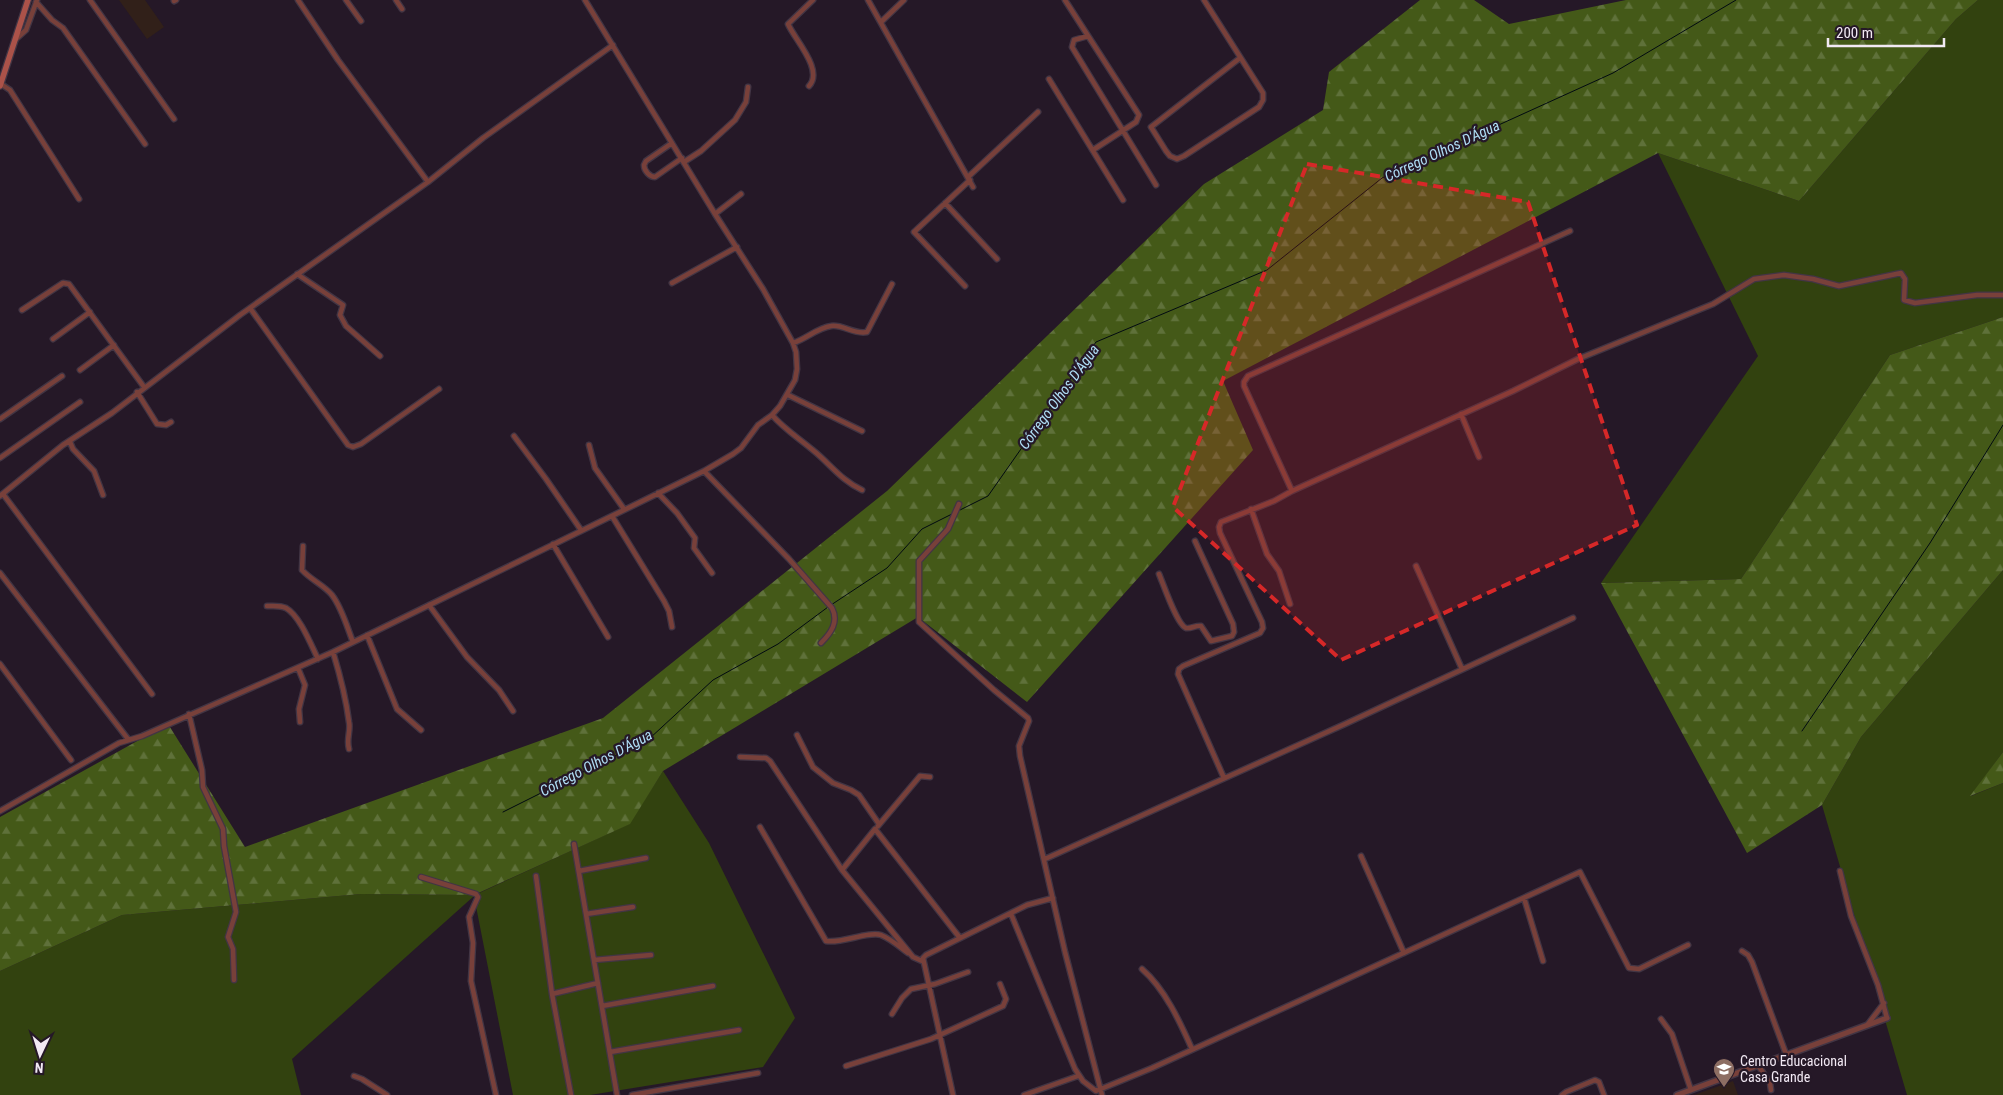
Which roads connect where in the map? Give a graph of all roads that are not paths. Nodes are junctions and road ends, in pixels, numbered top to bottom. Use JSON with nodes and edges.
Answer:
{"nodes":[{"id":1,"x":28,"y":0,"type":"edge"},
{"id":2,"x":90,"y":0,"type":"edge"},
{"id":3,"x":298,"y":0,"type":"edge"},
{"id":4,"x":346,"y":0,"type":"edge"},
{"id":5,"x":396,"y":0,"type":"edge"},
{"id":6,"x":585,"y":0,"type":"edge"},
{"id":7,"x":813,"y":0,"type":"edge"},
{"id":8,"x":868,"y":0,"type":"edge"},
{"id":9,"x":904,"y":0,"type":"edge"},
{"id":10,"x":1065,"y":0,"type":"edge"},
{"id":11,"x":1204,"y":0,"type":"edge"},
{"id":12,"x":36,"y":1,"type":"edge"},
{"id":13,"x":402,"y":9,"type":"dead end"},
{"id":14,"x":361,"y":21,"type":"dead end"},
{"id":15,"x":881,"y":22,"type":"junction"},
{"id":16,"x":1088,"y":36,"type":"junction"},
{"id":17,"x":16,"y":39,"type":"junction"},
{"id":18,"x":613,"y":45,"type":"junction"},
{"id":19,"x":1240,"y":58,"type":"junction"},
{"id":20,"x":1049,"y":80,"type":"dead end"},
{"id":21,"x":0,"y":85,"type":"edge"},
{"id":22,"x":809,"y":86,"type":"dead end"},
{"id":23,"x":748,"y":87,"type":"dead end"},
{"id":24,"x":1038,"y":112,"type":"dead end"},
{"id":25,"x":174,"y":119,"type":"dead end"},
{"id":26,"x":1123,"y":130,"type":"junction"},
{"id":27,"x":672,"y":143,"type":"junction"},
{"id":28,"x":144,"y":144,"type":"dead end"},
{"id":29,"x":1093,"y":150,"type":"junction"},
{"id":30,"x":683,"y":160,"type":"junction"},
{"id":31,"x":969,"y":178,"type":"junction"},
{"id":32,"x":428,"y":182,"type":"junction"},
{"id":33,"x":1156,"y":185,"type":"dead end"},
{"id":34,"x":973,"y":186,"type":"dead end"},
{"id":35,"x":741,"y":194,"type":"dead end"},
{"id":36,"x":79,"y":199,"type":"dead end"},
{"id":37,"x":1123,"y":200,"type":"dead end"},
{"id":38,"x":945,"y":203,"type":"junction"},
{"id":39,"x":715,"y":214,"type":"junction"},
{"id":40,"x":1570,"y":230,"type":"dead end"},
{"id":41,"x":737,"y":248,"type":"junction"},
{"id":42,"x":997,"y":259,"type":"dead end"},
{"id":43,"x":297,"y":274,"type":"junction"},
{"id":44,"x":672,"y":283,"type":"dead end"},
{"id":45,"x":892,"y":284,"type":"dead end"},
{"id":46,"x":965,"y":286,"type":"dead end"},
{"id":47,"x":2003,"y":295,"type":"edge"},
{"id":48,"x":250,"y":308,"type":"junction"},
{"id":49,"x":22,"y":310,"type":"dead end"},
{"id":50,"x":90,"y":312,"type":"junction"},
{"id":51,"x":53,"y":339,"type":"dead end"},
{"id":52,"x":793,"y":343,"type":"junction"},
{"id":53,"x":114,"y":345,"type":"junction"},
{"id":54,"x":380,"y":356,"type":"dead end"},
{"id":55,"x":80,"y":370,"type":"dead end"},
{"id":56,"x":62,"y":376,"type":"dead end"},
{"id":57,"x":144,"y":387,"type":"junction"},
{"id":58,"x":439,"y":390,"type":"dead end"},
{"id":59,"x":137,"y":392,"type":"junction"},
{"id":60,"x":788,"y":395,"type":"junction"},
{"id":61,"x":80,"y":402,"type":"dead end"},
{"id":62,"x":1461,"y":414,"type":"junction"},
{"id":63,"x":772,"y":415,"type":"junction"},
{"id":64,"x":0,"y":419,"type":"edge"},
{"id":65,"x":171,"y":422,"type":"dead end"},
{"id":66,"x":862,"y":430,"type":"dead end"},
{"id":67,"x":514,"y":436,"type":"dead end"},
{"id":68,"x":70,"y":442,"type":"junction"},
{"id":69,"x":589,"y":445,"type":"dead end"},
{"id":70,"x":0,"y":458,"type":"edge"},
{"id":71,"x":1480,"y":458,"type":"dead end"},
{"id":72,"x":704,"y":471,"type":"junction"},
{"id":73,"x":862,"y":490,"type":"dead end"},
{"id":74,"x":1292,"y":491,"type":"junction"},
{"id":75,"x":658,"y":493,"type":"junction"},
{"id":76,"x":2,"y":495,"type":"edge"},
{"id":77,"x":103,"y":495,"type":"dead end"},
{"id":78,"x":959,"y":504,"type":"dead end"},
{"id":79,"x":624,"y":509,"type":"junction"},
{"id":80,"x":1251,"y":509,"type":"junction"},
{"id":81,"x":612,"y":516,"type":"junction"},
{"id":82,"x":581,"y":530,"type":"junction"},
{"id":83,"x":1194,"y":541,"type":"dead end"},
{"id":84,"x":552,"y":544,"type":"junction"},
{"id":85,"x":303,"y":546,"type":"dead end"},
{"id":86,"x":1416,"y":566,"type":"dead end"},
{"id":87,"x":0,"y":573,"type":"edge"},
{"id":88,"x":712,"y":573,"type":"dead end"},
{"id":89,"x":1159,"y":574,"type":"dead end"},
{"id":90,"x":1290,"y":604,"type":"dead end"},
{"id":91,"x":429,"y":605,"type":"junction"},
{"id":92,"x":267,"y":606,"type":"dead end"},
{"id":93,"x":1573,"y":618,"type":"dead end"},
{"id":94,"x":672,"y":626,"type":"dead end"},
{"id":95,"x":367,"y":635,"type":"junction"},
{"id":96,"x":608,"y":638,"type":"dead end"},
{"id":97,"x":1211,"y":641,"type":"junction"},
{"id":98,"x":353,"y":642,"type":"junction"},
{"id":99,"x":821,"y":643,"type":"dead end"},
{"id":100,"x":332,"y":652,"type":"junction"},
{"id":101,"x":1217,"y":652,"type":"junction"},
{"id":102,"x":318,"y":659,"type":"junction"},
{"id":103,"x":0,"y":664,"type":"edge"},
{"id":104,"x":298,"y":668,"type":"junction"},
{"id":105,"x":1462,"y":669,"type":"junction"},
{"id":106,"x":152,"y":694,"type":"dead end"},
{"id":107,"x":513,"y":711,"type":"dead end"},
{"id":108,"x":190,"y":714,"type":"junction"},
{"id":109,"x":300,"y":722,"type":"dead end"},
{"id":110,"x":421,"y":730,"type":"dead end"},
{"id":111,"x":798,"y":735,"type":"dead end"},
{"id":112,"x":128,"y":739,"type":"junction"},
{"id":113,"x":349,"y":748,"type":"dead end"},
{"id":114,"x":740,"y":757,"type":"dead end"},
{"id":115,"x":71,"y":760,"type":"dead end"},
{"id":116,"x":930,"y":777,"type":"dead end"},
{"id":117,"x":1224,"y":778,"type":"junction"},
{"id":118,"x":0,"y":812,"type":"edge"},
{"id":119,"x":879,"y":824,"type":"junction"},
{"id":120,"x":760,"y":827,"type":"dead end"},
{"id":121,"x":875,"y":829,"type":"junction"},
{"id":122,"x":574,"y":844,"type":"dead end"},
{"id":123,"x":1361,"y":856,"type":"dead end"},
{"id":124,"x":646,"y":858,"type":"dead end"},
{"id":125,"x":1045,"y":859,"type":"junction"},
{"id":126,"x":842,"y":870,"type":"junction"},
{"id":127,"x":579,"y":871,"type":"junction"},
{"id":128,"x":1840,"y":871,"type":"dead end"},
{"id":129,"x":536,"y":876,"type":"dead end"},
{"id":130,"x":421,"y":877,"type":"dead end"},
{"id":131,"x":1053,"y":898,"type":"junction"},
{"id":132,"x":1524,"y":898,"type":"junction"},
{"id":133,"x":633,"y":907,"type":"dead end"},
{"id":134,"x":586,"y":914,"type":"junction"},
{"id":135,"x":1011,"y":914,"type":"junction"},
{"id":136,"x":960,"y":938,"type":"junction"},
{"id":137,"x":1688,"y":945,"type":"dead end"},
{"id":138,"x":1742,"y":951,"type":"dead end"},
{"id":139,"x":1404,"y":953,"type":"junction"},
{"id":140,"x":650,"y":955,"type":"dead end"},
{"id":141,"x":914,"y":957,"type":"junction"},
{"id":142,"x":594,"y":960,"type":"junction"},
{"id":143,"x":922,"y":961,"type":"junction"},
{"id":144,"x":1544,"y":961,"type":"dead end"},
{"id":145,"x":1142,"y":969,"type":"dead end"},
{"id":146,"x":968,"y":972,"type":"dead end"},
{"id":147,"x":234,"y":980,"type":"dead end"},
{"id":148,"x":598,"y":983,"type":"junction"},
{"id":149,"x":1000,"y":984,"type":"dead end"},
{"id":150,"x":713,"y":986,"type":"dead end"},
{"id":151,"x":928,"y":986,"type":"junction"},
{"id":152,"x":552,"y":994,"type":"junction"},
{"id":153,"x":1884,"y":1003,"type":"junction"},
{"id":154,"x":602,"y":1006,"type":"junction"},
{"id":155,"x":892,"y":1014,"type":"dead end"},
{"id":156,"x":1887,"y":1018,"type":"joint"},
{"id":157,"x":1661,"y":1019,"type":"dead end"},
{"id":158,"x":1868,"y":1024,"type":"junction"},
{"id":159,"x":740,"y":1030,"type":"dead end"},
{"id":160,"x":940,"y":1035,"type":"junction"},
{"id":161,"x":1192,"y":1049,"type":"junction"},
{"id":162,"x":610,"y":1052,"type":"junction"},
{"id":163,"x":1786,"y":1054,"type":"junction"},
{"id":164,"x":1758,"y":1065,"type":"junction"},
{"id":165,"x":846,"y":1066,"type":"dead end"},
{"id":166,"x":758,"y":1073,"type":"dead end"},
{"id":167,"x":354,"y":1076,"type":"dead end"},
{"id":168,"x":1078,"y":1076,"type":"junction"},
{"id":169,"x":1692,"y":1090,"type":"junction"},
{"id":170,"x":1771,"y":1090,"type":"dead end"},
{"id":171,"x":1101,"y":1092,"type":"edge"},
{"id":172,"x":387,"y":1095,"type":"edge"},
{"id":173,"x":496,"y":1095,"type":"edge"},
{"id":174,"x":571,"y":1095,"type":"edge"},
{"id":175,"x":617,"y":1095,"type":"edge"},
{"id":176,"x":632,"y":1095,"type":"edge"},
{"id":177,"x":953,"y":1095,"type":"edge"},
{"id":178,"x":1024,"y":1095,"type":"edge"},
{"id":179,"x":1562,"y":1095,"type":"edge"},
{"id":180,"x":1604,"y":1095,"type":"edge"},
{"id":181,"x":1677,"y":1095,"type":"edge"}],
"edges":[{"from":1,"to":17,"type":"main road"},
{"from":2,"to":25,"type":"street"},
{"from":3,"to":32,"type":"street"},
{"from":4,"to":14,"type":"street"},
{"from":5,"to":13,"type":"street"},
{"from":6,"to":18,"type":"street"},
{"from":7,"to":22,"type":"street"},
{"from":8,"to":15,"type":"street"},
{"from":9,"to":15,"type":"street"},
{"from":10,"to":16,"type":"street"},
{"from":11,"to":19,"type":"street"},
{"from":12,"to":17,"type":"street"},
{"from":12,"to":28,"type":"street"},
{"from":15,"to":31,"type":"street"},
{"from":16,"to":26,"type":"street"},
{"from":16,"to":26,"type":"street"},
{"from":17,"to":21,"type":"main road"},
{"from":18,"to":27,"type":"street"},
{"from":18,"to":32,"type":"street"},
{"from":19,"to":19,"type":"street"},
{"from":20,"to":29,"type":"street"},
{"from":21,"to":36,"type":"street"},
{"from":23,"to":30,"type":"street"},
{"from":24,"to":31,"type":"street"},
{"from":26,"to":29,"type":"street"},
{"from":26,"to":33,"type":"street"},
{"from":27,"to":30,"type":"street"},
{"from":27,"to":30,"type":"street"},
{"from":29,"to":37,"type":"street"},
{"from":30,"to":39,"type":"street"},
{"from":31,"to":34,"type":"street"},
{"from":31,"to":38,"type":"street"},
{"from":32,"to":43,"type":"street"},
{"from":35,"to":39,"type":"street"},
{"from":38,"to":42,"type":"street"},
{"from":38,"to":46,"type":"street"},
{"from":39,"to":41,"type":"street"},
{"from":40,"to":74,"type":"street"},
{"from":41,"to":44,"type":"street"},
{"from":41,"to":52,"type":"street"},
{"from":43,"to":48,"type":"street"},
{"from":43,"to":54,"type":"street"},
{"from":45,"to":52,"type":"street"},
{"from":47,"to":62,"type":"street"},
{"from":48,"to":57,"type":"street"},
{"from":48,"to":58,"type":"street"},
{"from":49,"to":50,"type":"street"},
{"from":50,"to":51,"type":"street"},
{"from":50,"to":53,"type":"street"},
{"from":52,"to":60,"type":"street"},
{"from":53,"to":55,"type":"street"},
{"from":53,"to":57,"type":"street"},
{"from":56,"to":64,"type":"street"},
{"from":57,"to":59,"type":"street"},
{"from":59,"to":65,"type":"street"},
{"from":59,"to":68,"type":"street"},
{"from":60,"to":63,"type":"street"},
{"from":60,"to":66,"type":"street"},
{"from":61,"to":70,"type":"street"},
{"from":62,"to":71,"type":"street"},
{"from":62,"to":74,"type":"street"},
{"from":63,"to":72,"type":"street"},
{"from":63,"to":73,"type":"street"},
{"from":67,"to":82,"type":"street"},
{"from":68,"to":76,"type":"street"},
{"from":68,"to":77,"type":"street"},
{"from":69,"to":79,"type":"street"},
{"from":72,"to":75,"type":"street"},
{"from":72,"to":99,"type":"street"},
{"from":74,"to":80,"type":"street"},
{"from":75,"to":79,"type":"street"},
{"from":75,"to":88,"type":"street"},
{"from":76,"to":106,"type":"street"},
{"from":78,"to":125,"type":"street"},
{"from":79,"to":81,"type":"street"},
{"from":80,"to":90,"type":"street"},
{"from":80,"to":101,"type":"street"},
{"from":81,"to":82,"type":"street"},
{"from":81,"to":94,"type":"street"},
{"from":82,"to":84,"type":"street"},
{"from":83,"to":97,"type":"street"},
{"from":84,"to":91,"type":"street"},
{"from":84,"to":96,"type":"street"},
{"from":85,"to":98,"type":"street"},
{"from":86,"to":105,"type":"street"},
{"from":87,"to":112,"type":"street"},
{"from":89,"to":97,"type":"street"},
{"from":91,"to":95,"type":"street"},
{"from":91,"to":107,"type":"street"},
{"from":92,"to":102,"type":"street"},
{"from":93,"to":105,"type":"street"},
{"from":95,"to":98,"type":"street"},
{"from":95,"to":110,"type":"street"},
{"from":97,"to":101,"type":"street"},
{"from":98,"to":100,"type":"street"},
{"from":100,"to":102,"type":"street"},
{"from":100,"to":113,"type":"street"},
{"from":101,"to":117,"type":"street"},
{"from":102,"to":104,"type":"street"},
{"from":103,"to":115,"type":"street"},
{"from":104,"to":108,"type":"street"},
{"from":104,"to":109,"type":"street"},
{"from":105,"to":117,"type":"street"},
{"from":108,"to":112,"type":"street"},
{"from":108,"to":147,"type":"street"},
{"from":111,"to":119,"type":"street"},
{"from":112,"to":118,"type":"street"},
{"from":114,"to":126,"type":"street"},
{"from":116,"to":119,"type":"street"},
{"from":117,"to":125,"type":"street"},
{"from":119,"to":121,"type":"street"},
{"from":120,"to":141,"type":"street"},
{"from":121,"to":126,"type":"street"},
{"from":121,"to":136,"type":"street"},
{"from":122,"to":127,"type":"street"},
{"from":123,"to":139,"type":"street"},
{"from":124,"to":127,"type":"street"},
{"from":125,"to":131,"type":"street"},
{"from":126,"to":141,"type":"street"},
{"from":127,"to":134,"type":"street"},
{"from":128,"to":153,"type":"street"},
{"from":129,"to":152,"type":"street"},
{"from":130,"to":173,"type":"street"},
{"from":131,"to":135,"type":"street"},
{"from":131,"to":171,"type":"street"},
{"from":132,"to":137,"type":"street"},
{"from":132,"to":139,"type":"street"},
{"from":132,"to":144,"type":"street"},
{"from":133,"to":134,"type":"street"},
{"from":134,"to":142,"type":"street"},
{"from":135,"to":136,"type":"street"},
{"from":135,"to":168,"type":"street"},
{"from":136,"to":143,"type":"street"},
{"from":138,"to":163,"type":"street"},
{"from":139,"to":161,"type":"street"},
{"from":140,"to":142,"type":"street"},
{"from":141,"to":143,"type":"street"},
{"from":142,"to":148,"type":"street"},
{"from":143,"to":151,"type":"street"},
{"from":145,"to":161,"type":"street"},
{"from":146,"to":151,"type":"street"},
{"from":148,"to":152,"type":"street"},
{"from":148,"to":154,"type":"street"},
{"from":149,"to":160,"type":"street"},
{"from":150,"to":154,"type":"street"},
{"from":151,"to":155,"type":"street"},
{"from":151,"to":160,"type":"street"},
{"from":152,"to":174,"type":"street"},
{"from":153,"to":156,"type":"street"},
{"from":153,"to":158,"type":"street"},
{"from":154,"to":162,"type":"street"},
{"from":156,"to":158,"type":"street"},
{"from":157,"to":169,"type":"street"},
{"from":158,"to":163,"type":"street"},
{"from":159,"to":162,"type":"street"},
{"from":160,"to":165,"type":"street"},
{"from":160,"to":177,"type":"street"},
{"from":161,"to":171,"type":"street"},
{"from":162,"to":175,"type":"street"},
{"from":163,"to":164,"type":"street"},
{"from":164,"to":169,"type":"street"},
{"from":164,"to":170,"type":"street"},
{"from":166,"to":176,"type":"street"},
{"from":167,"to":172,"type":"street"},
{"from":168,"to":171,"type":"street"},
{"from":168,"to":178,"type":"street"},
{"from":169,"to":181,"type":"street"},
{"from":179,"to":180,"type":"street"}]}
